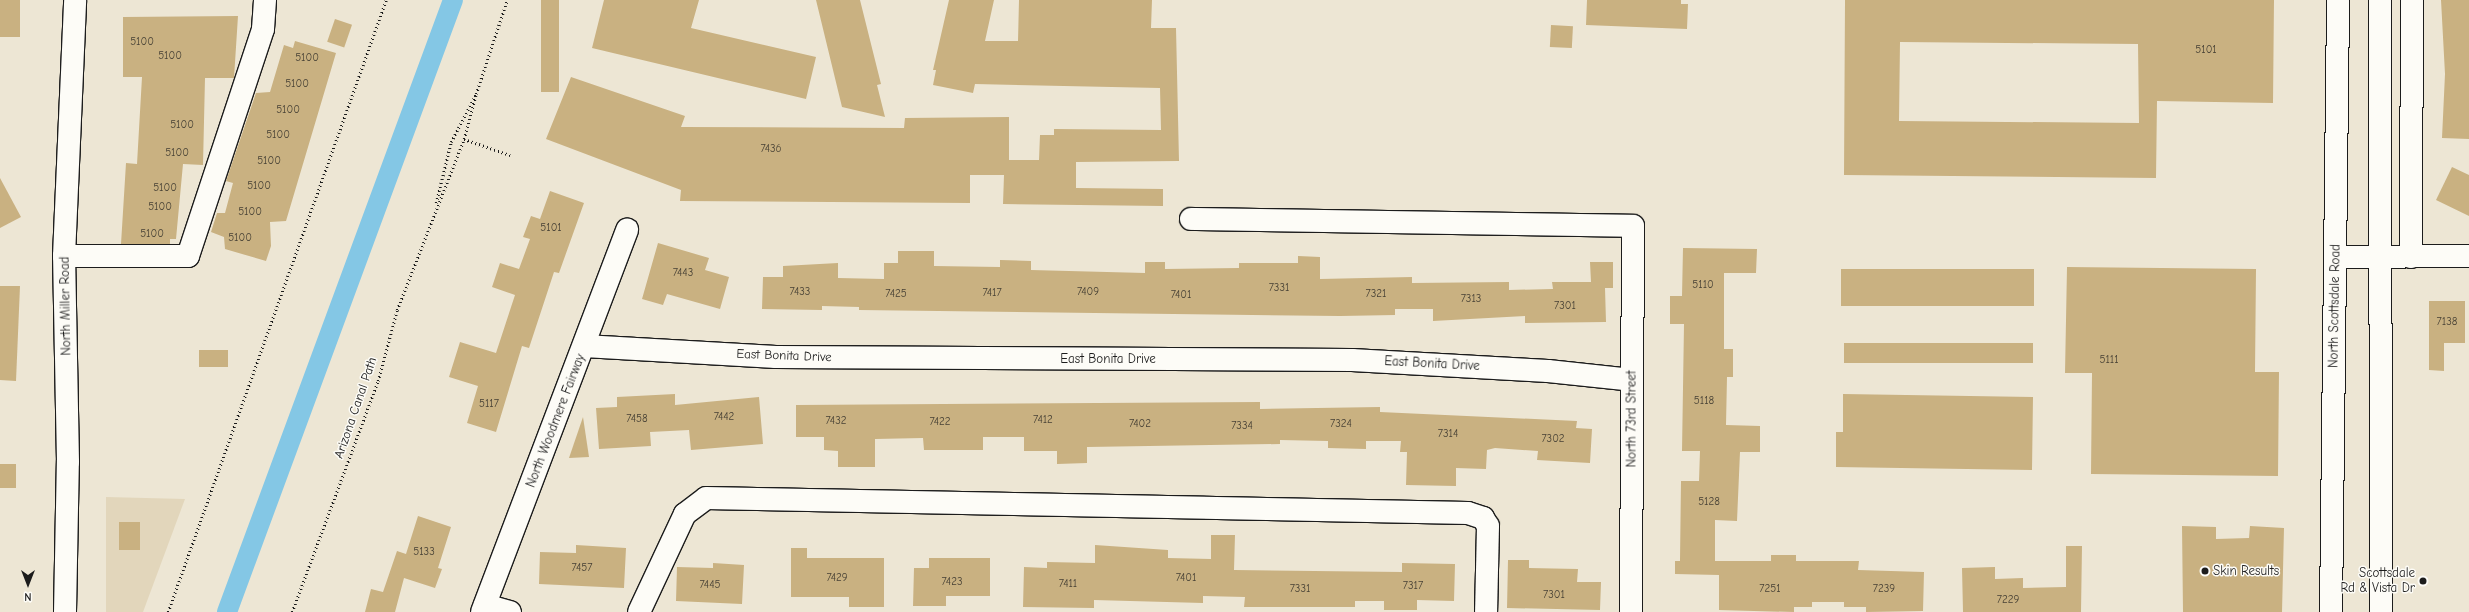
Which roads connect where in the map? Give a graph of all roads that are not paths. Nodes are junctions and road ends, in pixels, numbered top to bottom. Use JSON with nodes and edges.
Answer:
{"nodes":[{"id":1,"x":75,"y":0,"type":"edge"},
{"id":2,"x":265,"y":0,"type":"edge"},
{"id":3,"x":2338,"y":0,"type":"edge"},
{"id":4,"x":2380,"y":0,"type":"edge"},
{"id":5,"x":2412,"y":0,"type":"edge"},
{"id":6,"x":1191,"y":219,"type":"dead end"},
{"id":7,"x":627,"y":230,"type":"dead end"},
{"id":8,"x":64,"y":256,"type":"junction"},
{"id":9,"x":2469,"y":256,"type":"edge"},
{"id":10,"x":2335,"y":257,"type":"junction"},
{"id":11,"x":2411,"y":257,"type":"junction"},
{"id":12,"x":2379,"y":258,"type":"junction"},
{"id":13,"x":584,"y":346,"type":"junction"},
{"id":14,"x":1632,"y":380,"type":"junction"},
{"id":15,"x":483,"y":608,"type":"edge"},
{"id":16,"x":65,"y":612,"type":"edge"},
{"id":17,"x":510,"y":612,"type":"edge"},
{"id":18,"x":640,"y":612,"type":"edge"},
{"id":19,"x":1486,"y":612,"type":"edge"},
{"id":20,"x":1631,"y":612,"type":"edge"},
{"id":21,"x":2331,"y":612,"type":"edge"},
{"id":22,"x":2381,"y":612,"type":"edge"}],
"edges":[{"from":1,"to":8,"type":"street","name":"North Miller Road"},
{"from":2,"to":8,"type":"street"},
{"from":3,"to":10,"type":"street","name":"North Scottsdale Road"},
{"from":4,"to":12,"type":"street"},
{"from":5,"to":11,"type":"street"},
{"from":6,"to":14,"type":"street","name":"North 73rd Street"},
{"from":7,"to":13,"type":"street","name":"North Woodmere Fairway"},
{"from":8,"to":16,"type":"street","name":"North Miller Road"},
{"from":9,"to":11,"type":"street"},
{"from":10,"to":12,"type":"street"},
{"from":10,"to":21,"type":"street","name":"North Scottsdale Road"},
{"from":11,"to":12,"type":"street"},
{"from":12,"to":22,"type":"street"},
{"from":13,"to":14,"type":"street","name":"East Bonita Drive"},
{"from":13,"to":15,"type":"street","name":"North Woodmere Fairway"},
{"from":14,"to":20,"type":"street","name":"North 73rd Street"},
{"from":15,"to":17,"type":"street"},
{"from":18,"to":19,"type":"street"}]}
